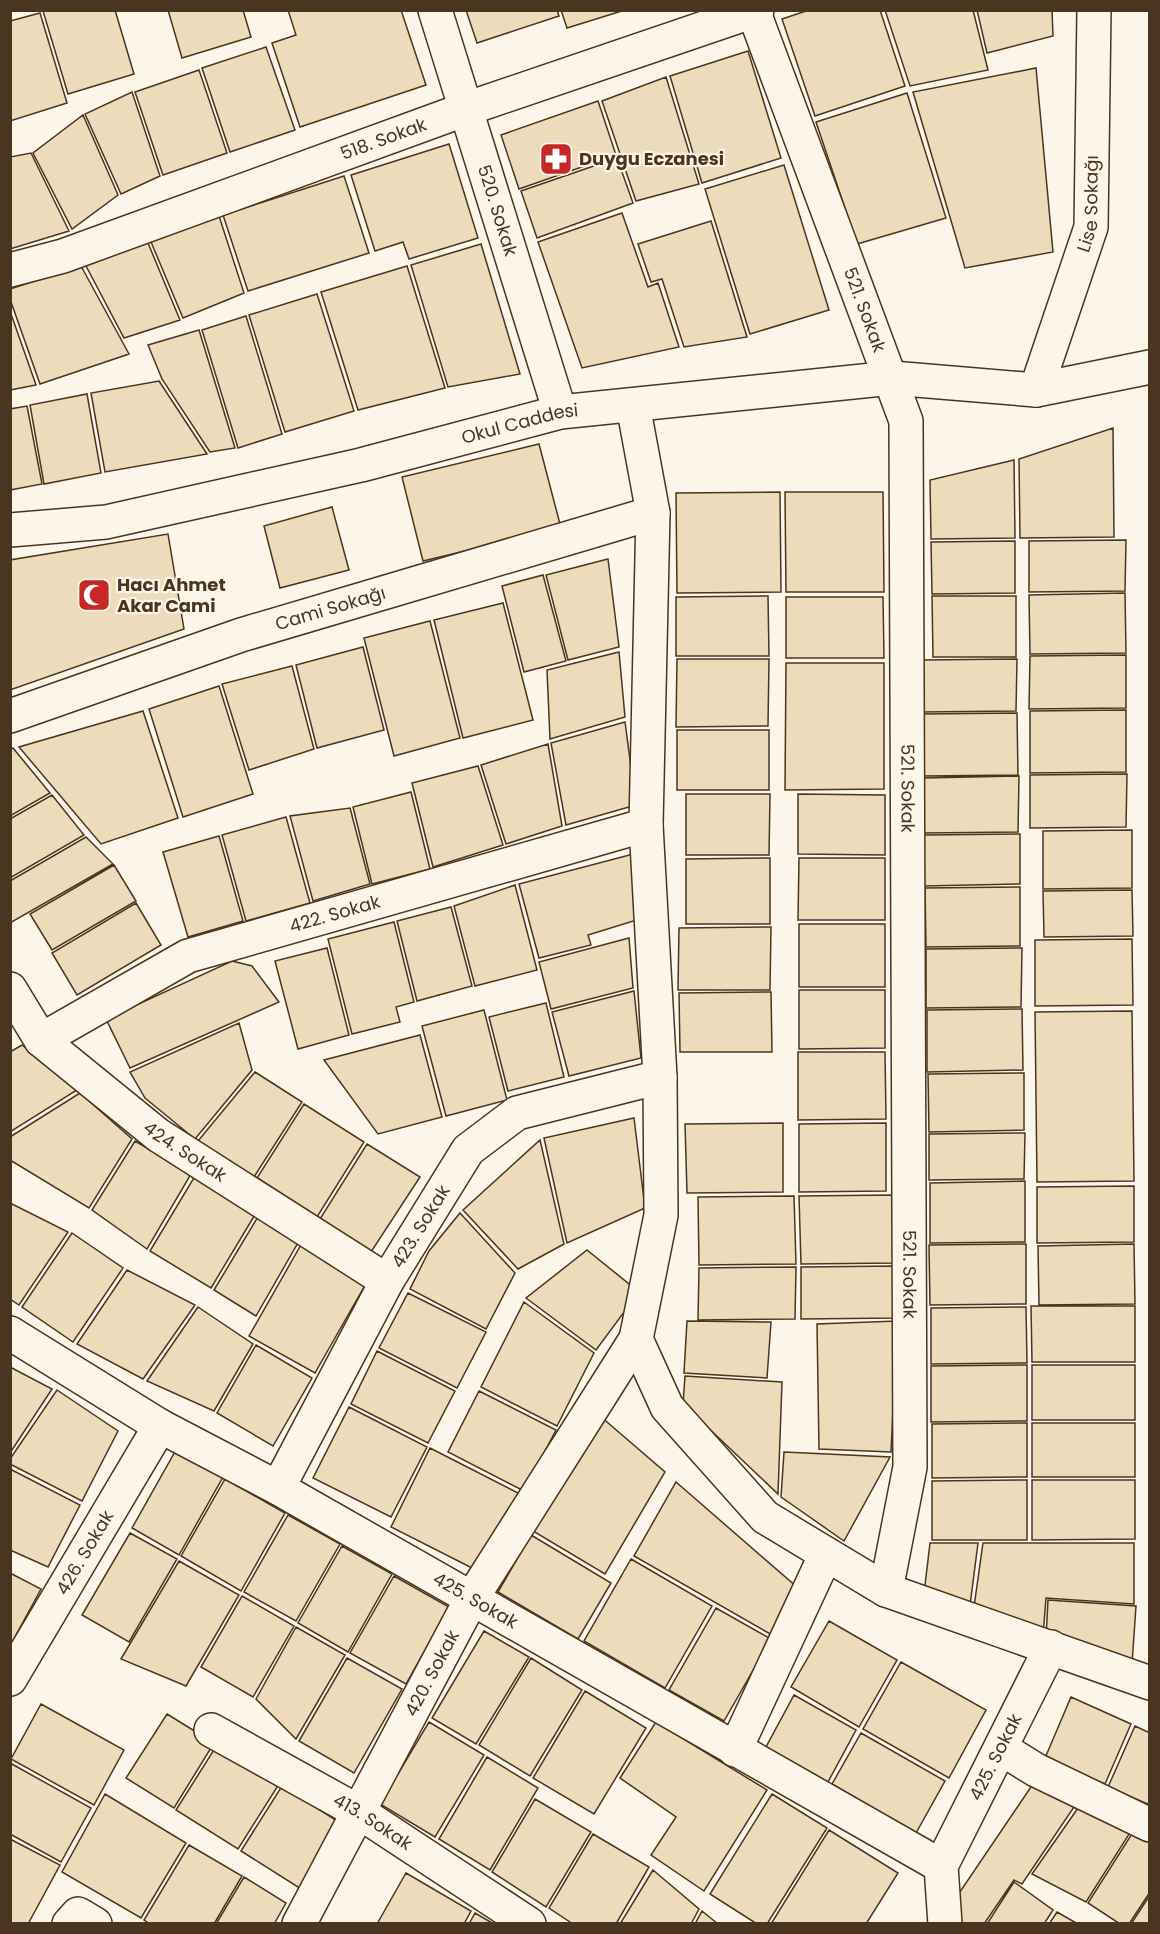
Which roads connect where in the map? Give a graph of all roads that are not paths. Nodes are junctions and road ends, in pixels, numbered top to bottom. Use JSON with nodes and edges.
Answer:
{"nodes":[{"id":1,"x":435,"y":10,"type":"edge"},
{"id":2,"x":1094,"y":10,"type":"edge"},
{"id":3,"x":755,"y":11,"type":"edge"},
{"id":4,"x":466,"y":109,"type":"junction"},
{"id":5,"x":10,"y":270,"type":"edge"},
{"id":6,"x":1149,"y":367,"type":"edge"},
{"id":7,"x":892,"y":378,"type":"junction"},
{"id":8,"x":1036,"y":390,"type":"junction"},
{"id":9,"x":633,"y":405,"type":"junction"},
{"id":10,"x":560,"y":412,"type":"junction"},
{"id":11,"x":653,"y":513,"type":"junction"},
{"id":12,"x":10,"y":530,"type":"edge"},
{"id":13,"x":10,"y":716,"type":"edge"},
{"id":14,"x":646,"y":825,"type":"junction"},
{"id":15,"x":10,"y":989,"type":"edge"},
{"id":16,"x":41,"y":1040,"type":"junction"},
{"id":17,"x":660,"y":1077,"type":"junction"},
{"id":18,"x":387,"y":1281,"type":"junction"},
{"id":19,"x":10,"y":1333,"type":"edge"},
{"id":20,"x":636,"y":1340,"type":"junction"},
{"id":21,"x":160,"y":1426,"type":"junction"},
{"id":22,"x":278,"y":1488,"type":"junction"},
{"id":23,"x":826,"y":1554,"type":"junction"},
{"id":24,"x":886,"y":1590,"type":"junction"},
{"id":25,"x":472,"y":1598,"type":"junction"},
{"id":26,"x":1052,"y":1647,"type":"junction"},
{"id":27,"x":10,"y":1679,"type":"edge"},
{"id":28,"x":1149,"y":1683,"type":"edge"},
{"id":29,"x":211,"y":1730,"type":"dead end"},
{"id":30,"x":1002,"y":1749,"type":"junction"},
{"id":31,"x":735,"y":1750,"type":"junction"},
{"id":32,"x":359,"y":1812,"type":"junction"},
{"id":33,"x":1149,"y":1825,"type":"edge"},
{"id":34,"x":941,"y":1866,"type":"junction"},
{"id":35,"x":69,"y":1923,"type":"edge"},
{"id":36,"x":96,"y":1923,"type":"edge"},
{"id":37,"x":299,"y":1923,"type":"edge"},
{"id":38,"x":529,"y":1923,"type":"edge"},
{"id":39,"x":945,"y":1923,"type":"edge"}],
"edges":[{"from":1,"to":4,"type":"street","name":"520. Sokak"},
{"from":2,"to":8,"type":"street","name":"Lise Sokağı"},
{"from":3,"to":4,"type":"street","name":"518. Sokak"},
{"from":3,"to":7,"type":"street","name":"521. Sokak"},
{"from":4,"to":5,"type":"street","name":"518. Sokak"},
{"from":4,"to":10,"type":"street","name":"520. Sokak"},
{"from":6,"to":8,"type":"street","name":"Okul Caddesi"},
{"from":7,"to":8,"type":"street","name":"Okul Caddesi"},
{"from":7,"to":9,"type":"street","name":"Okul Caddesi"},
{"from":7,"to":24,"type":"street","name":"521. Sokak"},
{"from":9,"to":10,"type":"street","name":"Okul Caddesi"},
{"from":9,"to":11,"type":"street"},
{"from":10,"to":12,"type":"street","name":"Okul Caddesi"},
{"from":11,"to":13,"type":"street","name":"Cami Sokağı"},
{"from":11,"to":14,"type":"street"},
{"from":14,"to":16,"type":"street","name":"422. Sokak"},
{"from":14,"to":17,"type":"street"},
{"from":15,"to":16,"type":"street","name":"424. Sokak"},
{"from":16,"to":18,"type":"street","name":"424. Sokak"},
{"from":17,"to":18,"type":"street","name":"423. Sokak"},
{"from":17,"to":20,"type":"street"},
{"from":18,"to":22,"type":"street","name":"423. Sokak"},
{"from":19,"to":21,"type":"street","name":"425. Sokak"},
{"from":20,"to":23,"type":"street"},
{"from":20,"to":25,"type":"street","name":"420. Sokak"},
{"from":21,"to":22,"type":"street","name":"425. Sokak"},
{"from":21,"to":27,"type":"street","name":"426. Sokak"},
{"from":22,"to":25,"type":"street","name":"425. Sokak"},
{"from":23,"to":24,"type":"street"},
{"from":23,"to":31,"type":"street"},
{"from":24,"to":26,"type":"street"},
{"from":25,"to":31,"type":"street","name":"425. Sokak"},
{"from":25,"to":32,"type":"street","name":"420. Sokak"},
{"from":26,"to":28,"type":"street"},
{"from":26,"to":30,"type":"street","name":"425. Sokak"},
{"from":29,"to":32,"type":"street","name":"413. Sokak"},
{"from":30,"to":33,"type":"street"},
{"from":30,"to":34,"type":"street","name":"425. Sokak"},
{"from":31,"to":34,"type":"street","name":"425. Sokak"},
{"from":32,"to":37,"type":"street","name":"420. Sokak"},
{"from":32,"to":38,"type":"street","name":"413. Sokak"},
{"from":34,"to":39,"type":"street"},
{"from":35,"to":36,"type":"street"}]}
